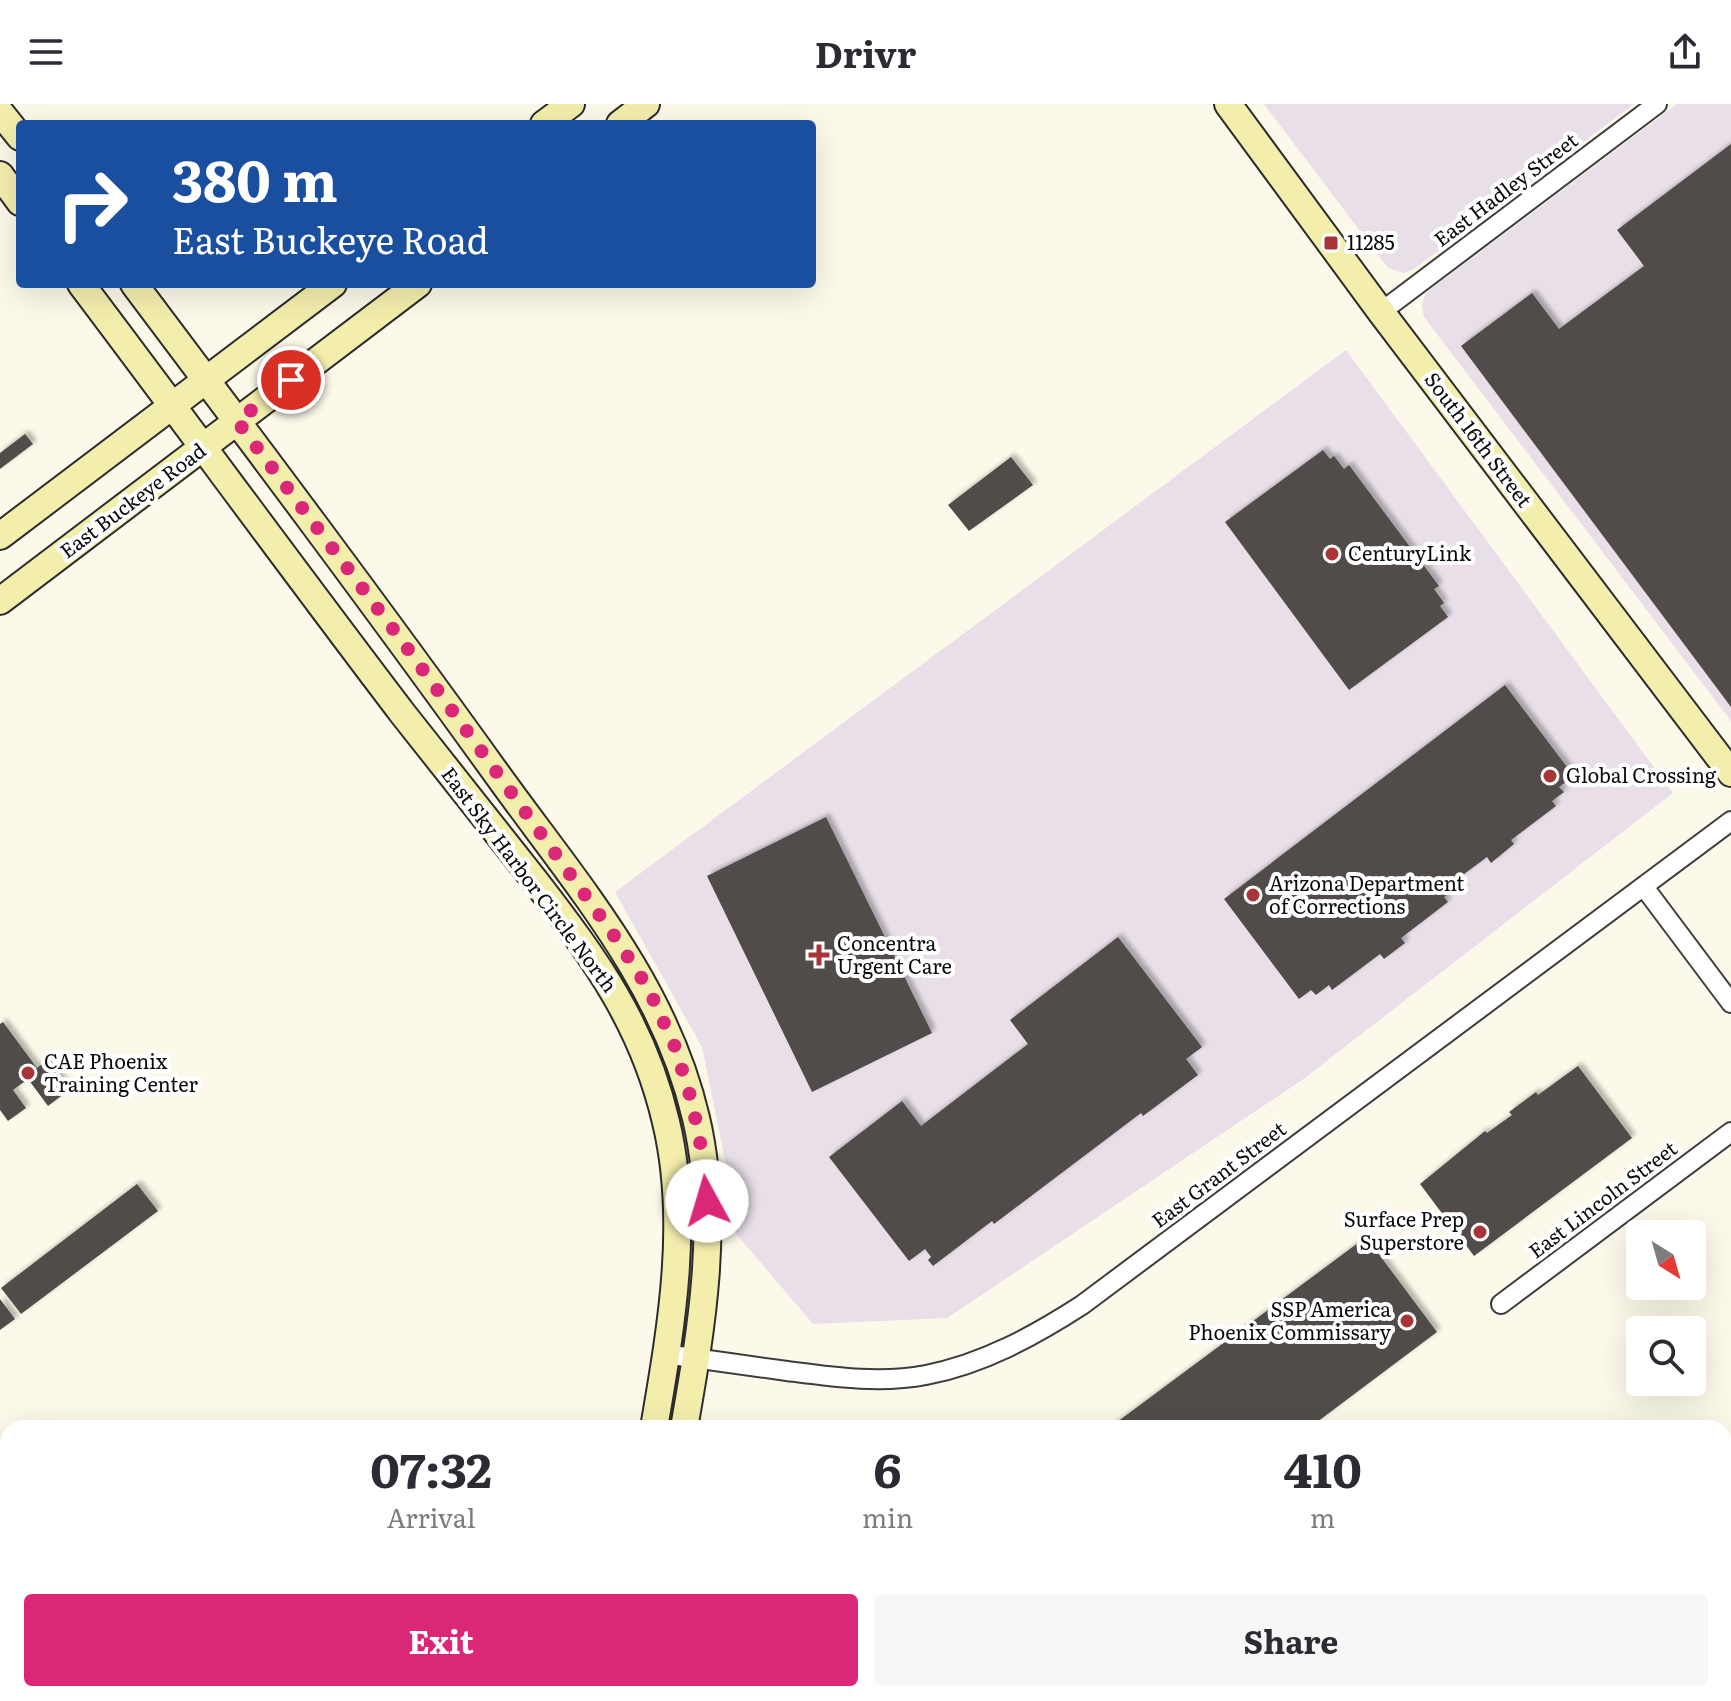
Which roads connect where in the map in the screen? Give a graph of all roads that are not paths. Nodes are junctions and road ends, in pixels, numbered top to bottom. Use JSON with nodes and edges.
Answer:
{"nodes":[{"id":1,"x":571,"y":104,"type":"edge"},
{"id":2,"x":1228,"y":104,"type":"edge"},
{"id":3,"x":1657,"y":104,"type":"edge"},
{"id":4,"x":0,"y":112,"type":"edge"},
{"id":5,"x":549,"y":120,"type":"edge"},
{"id":6,"x":16,"y":132,"type":"edge"},
{"id":7,"x":0,"y":175,"type":"edge"},
{"id":8,"x":16,"y":197,"type":"edge"},
{"id":9,"x":84,"y":288,"type":"edge"},
{"id":10,"x":137,"y":288,"type":"edge"},
{"id":11,"x":328,"y":288,"type":"edge"},
{"id":12,"x":413,"y":288,"type":"edge"},
{"id":13,"x":1381,"y":312,"type":"junction"},
{"id":14,"x":205,"y":380,"type":"junction"},
{"id":15,"x":172,"y":405,"type":"junction"},
{"id":16,"x":237,"y":421,"type":"junction"},
{"id":17,"x":204,"y":447,"type":"junction"},
{"id":18,"x":0,"y":536,"type":"edge"},
{"id":19,"x":0,"y":601,"type":"edge"},
{"id":20,"x":1731,"y":773,"type":"edge"},
{"id":21,"x":1731,"y":821,"type":"edge"},
{"id":22,"x":1644,"y":887,"type":"junction"},
{"id":23,"x":1731,"y":1003,"type":"edge"},
{"id":24,"x":1731,"y":1132,"type":"edge"},
{"id":25,"x":1501,"y":1304,"type":"dead end"},
{"id":26,"x":665,"y":1354,"type":"junction"},
{"id":27,"x":695,"y":1358,"type":"junction"},
{"id":28,"x":655,"y":1420,"type":"edge"},
{"id":29,"x":685,"y":1420,"type":"edge"}],
"edges":[{"from":1,"to":5,"type":"street"},
{"from":2,"to":13,"type":"street","name":"South 16th Street"},
{"from":3,"to":13,"type":"street","name":"East Hadley Street"},
{"from":4,"to":6,"type":"street"},
{"from":7,"to":8,"type":"street"},
{"from":9,"to":15,"type":"street","name":"East Sky Harbor Circle North"},
{"from":10,"to":14,"type":"street","name":"East Sky Harbor Circle North"},
{"from":11,"to":14,"type":"street"},
{"from":12,"to":16,"type":"street","name":"East Buckeye Road"},
{"from":13,"to":20,"type":"street","name":"South 16th Street"},
{"from":14,"to":15,"type":"street"},
{"from":14,"to":16,"type":"street","name":"East Sky Harbor Circle North"},
{"from":15,"to":17,"type":"street","name":"East Sky Harbor Circle North"},
{"from":15,"to":18,"type":"street"},
{"from":16,"to":17,"type":"street","name":"East Buckeye Road"},
{"from":16,"to":27,"type":"street","name":"East Sky Harbor Circle North"},
{"from":17,"to":19,"type":"street","name":"East Buckeye Road"},
{"from":17,"to":26,"type":"street","name":"East Sky Harbor Circle North"},
{"from":21,"to":22,"type":"street","name":"East Grant Street"},
{"from":22,"to":23,"type":"street"},
{"from":22,"to":27,"type":"street","name":"East Grant Street"},
{"from":24,"to":25,"type":"street","name":"East Lincoln Street"},
{"from":26,"to":27,"type":"street","name":"East Grant Street"},
{"from":26,"to":28,"type":"street","name":"East Sky Harbor Circle North"},
{"from":27,"to":29,"type":"street","name":"East Sky Harbor Circle North"}]}
